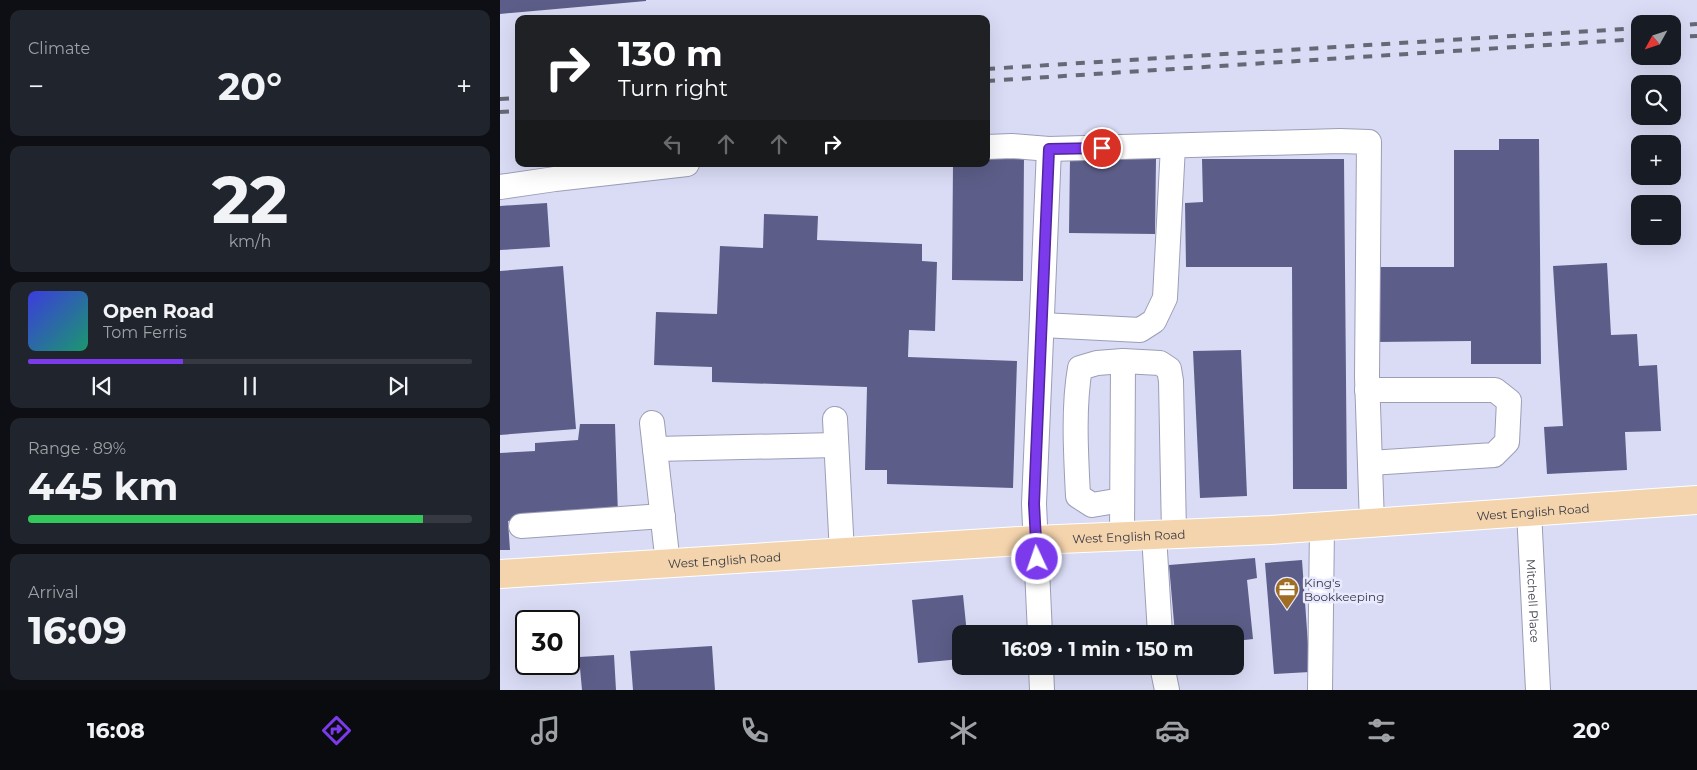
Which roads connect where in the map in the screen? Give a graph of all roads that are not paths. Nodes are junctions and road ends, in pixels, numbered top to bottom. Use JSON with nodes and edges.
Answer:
{"nodes":[{"id":1,"x":1173,"y":146,"type":"junction"},
{"id":2,"x":990,"y":147,"type":"edge"},
{"id":3,"x":1049,"y":149,"type":"junction"},
{"id":4,"x":661,"y":167,"type":"edge"},
{"id":5,"x":500,"y":188,"type":"edge"},
{"id":6,"x":1042,"y":325,"type":"junction"},
{"id":7,"x":1123,"y":361,"type":"junction"},
{"id":8,"x":1367,"y":390,"type":"junction"},
{"id":9,"x":835,"y":419,"type":"dead end"},
{"id":10,"x":652,"y":423,"type":"dead end"},
{"id":11,"x":836,"y":445,"type":"junction"},
{"id":12,"x":655,"y":449,"type":"junction"},
{"id":13,"x":1370,"y":463,"type":"junction"},
{"id":14,"x":1122,"y":500,"type":"junction"},
{"id":15,"x":1697,"y":500,"type":"edge"},
{"id":16,"x":1529,"y":511,"type":"junction"},
{"id":17,"x":662,"y":516,"type":"junction"},
{"id":18,"x":1372,"y":523,"type":"junction"},
{"id":19,"x":521,"y":526,"type":"dead end"},
{"id":20,"x":1322,"y":526,"type":"junction"},
{"id":21,"x":1164,"y":535,"type":"junction"},
{"id":22,"x":1122,"y":537,"type":"junction"},
{"id":23,"x":1036,"y":540,"type":"junction"},
{"id":24,"x":842,"y":552,"type":"junction"},
{"id":25,"x":668,"y":564,"type":"junction"},
{"id":26,"x":500,"y":574,"type":"edge"},
{"id":27,"x":1040,"y":625,"type":"edge"},
{"id":28,"x":1160,"y":625,"type":"edge"},
{"id":29,"x":1042,"y":675,"type":"edge"},
{"id":30,"x":1164,"y":675,"type":"edge"},
{"id":31,"x":1042,"y":690,"type":"edge"},
{"id":32,"x":1154,"y":690,"type":"edge"},
{"id":33,"x":1166,"y":690,"type":"edge"},
{"id":34,"x":1320,"y":690,"type":"edge"},
{"id":35,"x":1538,"y":690,"type":"edge"}],
"edges":[{"from":1,"to":3,"type":"street"},
{"from":1,"to":6,"type":"street"},
{"from":1,"to":8,"type":"street"},
{"from":2,"to":3,"type":"street"},
{"from":3,"to":6,"type":"street"},
{"from":4,"to":5,"type":"street"},
{"from":6,"to":23,"type":"street"},
{"from":7,"to":14,"type":"street"},
{"from":7,"to":14,"type":"street"},
{"from":7,"to":21,"type":"street"},
{"from":8,"to":13,"type":"street"},
{"from":8,"to":13,"type":"street"},
{"from":9,"to":11,"type":"street"},
{"from":10,"to":12,"type":"street"},
{"from":11,"to":12,"type":"street"},
{"from":11,"to":24,"type":"street"},
{"from":12,"to":17,"type":"street"},
{"from":13,"to":18,"type":"street"},
{"from":14,"to":22,"type":"street"},
{"from":15,"to":16,"type":"main road","name":"West English Road"},
{"from":16,"to":18,"type":"main road","name":"West English Road"},
{"from":16,"to":35,"type":"street","name":"Mitchell Place"},
{"from":17,"to":19,"type":"street"},
{"from":17,"to":25,"type":"street"},
{"from":18,"to":20,"type":"main road","name":"West English Road"},
{"from":20,"to":21,"type":"main road","name":"West English Road"},
{"from":20,"to":34,"type":"street"},
{"from":21,"to":22,"type":"main road","name":"West English Road"},
{"from":21,"to":28,"type":"street"},
{"from":22,"to":23,"type":"main road","name":"West English Road"},
{"from":23,"to":24,"type":"main road","name":"West English Road"},
{"from":23,"to":27,"type":"street"},
{"from":24,"to":25,"type":"main road","name":"West English Road"},
{"from":25,"to":26,"type":"main road","name":"West English Road"},
{"from":29,"to":31,"type":"street"},
{"from":30,"to":33,"type":"street"},
{"from":32,"to":33,"type":"street"}]}
